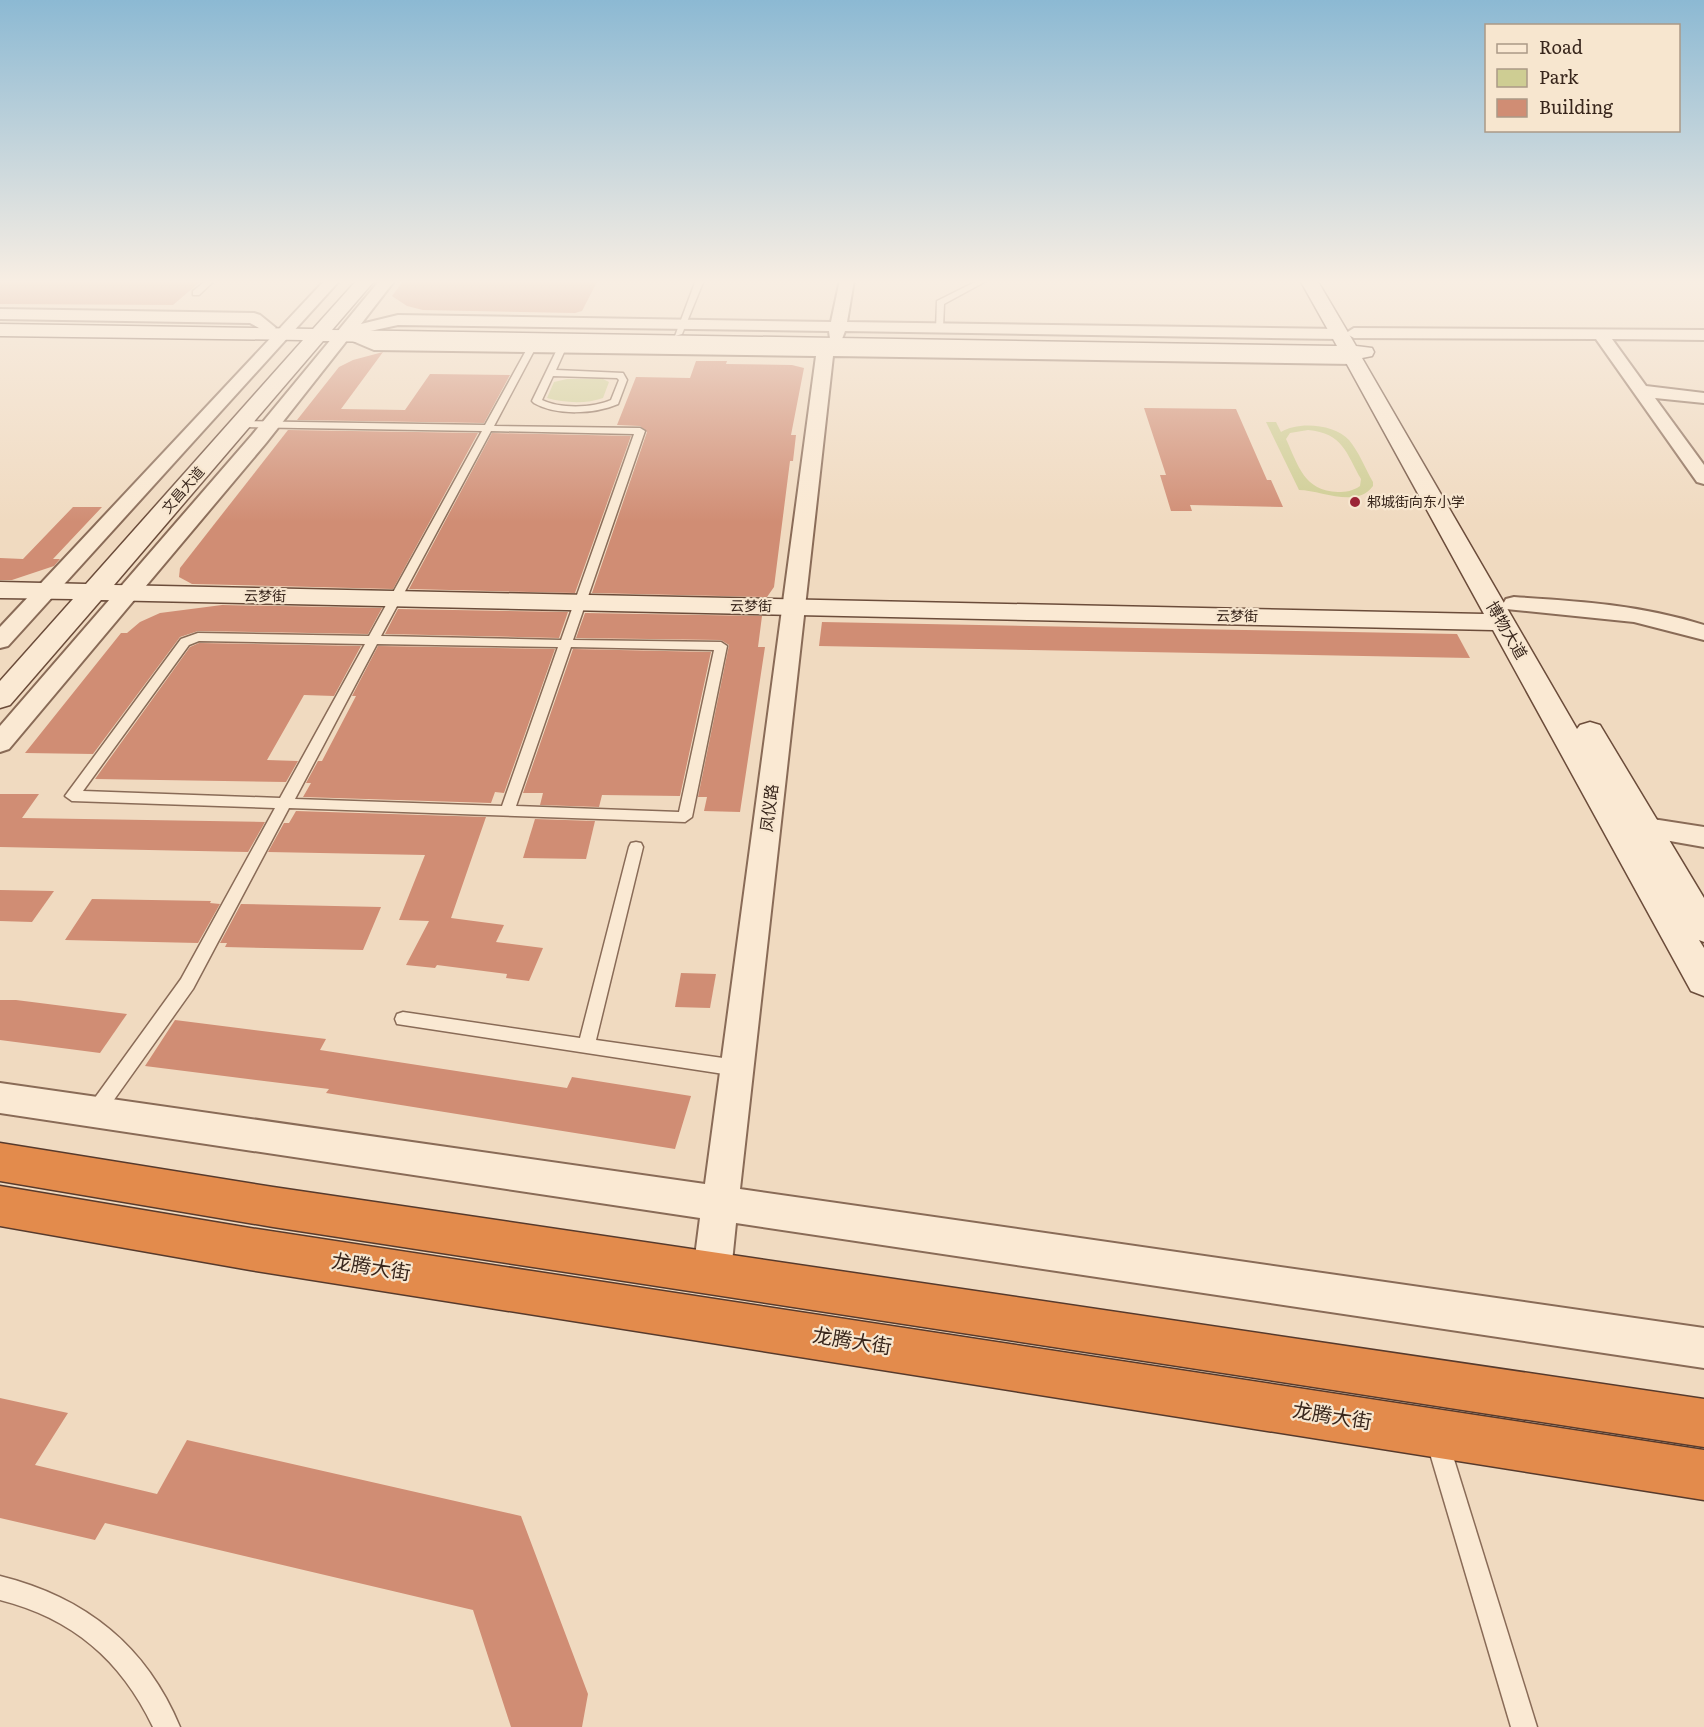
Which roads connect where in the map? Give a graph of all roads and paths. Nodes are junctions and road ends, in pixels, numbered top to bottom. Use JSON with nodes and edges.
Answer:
{"nodes":[{"id":1,"x":286,"y":361,"type":"edge"},
{"id":2,"x":290,"y":361,"type":"edge"},
{"id":3,"x":293,"y":361,"type":"edge"},
{"id":4,"x":302,"y":361,"type":"edge"},
{"id":5,"x":525,"y":361,"type":"edge"},
{"id":6,"x":556,"y":361,"type":"edge"},
{"id":7,"x":828,"y":361,"type":"edge"},
{"id":8,"x":1361,"y":361,"type":"edge"},
{"id":9,"x":1620,"y":361,"type":"edge"},
{"id":10,"x":550,"y":373,"type":"junction"},
{"id":11,"x":1643,"y":391,"type":"junction"},
{"id":12,"x":1704,"y":398,"type":"edge"},
{"id":13,"x":241,"y":424,"type":"junction"},
{"id":14,"x":270,"y":424,"type":"junction"},
{"id":15,"x":489,"y":428,"type":"junction"},
{"id":16,"x":1704,"y":478,"type":"edge"},
{"id":17,"x":0,"y":590,"type":"edge"},
{"id":18,"x":46,"y":591,"type":"junction"},
{"id":19,"x":82,"y":592,"type":"junction"},
{"id":20,"x":128,"y":593,"type":"junction"},
{"id":21,"x":398,"y":599,"type":"junction"},
{"id":22,"x":580,"y":603,"type":"junction"},
{"id":23,"x":794,"y":607,"type":"junction"},
{"id":24,"x":1508,"y":613,"type":"junction"},
{"id":25,"x":1704,"y":633,"type":"edge"},
{"id":26,"x":375,"y":640,"type":"junction"},
{"id":27,"x":0,"y":641,"type":"edge"},
{"id":28,"x":566,"y":644,"type":"junction"},
{"id":29,"x":0,"y":672,"type":"edge"},
{"id":30,"x":0,"y":699,"type":"edge"},
{"id":31,"x":0,"y":743,"type":"edge"},
{"id":32,"x":285,"y":804,"type":"junction"},
{"id":33,"x":507,"y":811,"type":"junction"},
{"id":34,"x":1646,"y":828,"type":"junction"},
{"id":35,"x":1704,"y":837,"type":"edge"},
{"id":36,"x":636,"y":847,"type":"dead end"},
{"id":37,"x":1704,"y":928,"type":"edge"},
{"id":38,"x":1704,"y":981,"type":"edge"},
{"id":39,"x":402,"y":1018,"type":"dead end"},
{"id":40,"x":586,"y":1046,"type":"junction"},
{"id":41,"x":737,"y":1068,"type":"junction"},
{"id":42,"x":0,"y":1098,"type":"edge"},
{"id":43,"x":95,"y":1112,"type":"junction"},
{"id":44,"x":0,"y":1162,"type":"edge"},
{"id":45,"x":720,"y":1204,"type":"junction"},
{"id":46,"x":0,"y":1206,"type":"edge"},
{"id":47,"x":712,"y":1272,"type":"junction"},
{"id":48,"x":1704,"y":1348,"type":"edge"},
{"id":49,"x":1704,"y":1423,"type":"edge"},
{"id":50,"x":1434,"y":1432,"type":"junction"},
{"id":51,"x":1704,"y":1474,"type":"edge"},
{"id":52,"x":0,"y":1588,"type":"edge"},
{"id":53,"x":167,"y":1727,"type":"edge"},
{"id":54,"x":1524,"y":1727,"type":"edge"}],
"edges":[{"from":1,"to":18,"type":"street"},
{"from":2,"to":19,"type":"main road","name":"文昌大道"},
{"from":3,"to":13,"type":"main road","name":"文昌大道"},
{"from":4,"to":14,"type":"street"},
{"from":5,"to":15,"type":"lane"},
{"from":6,"to":10,"type":"lane"},
{"from":7,"to":23,"type":"street","name":"凤仪路"},
{"from":8,"to":24,"type":"main road","name":"博物大道"},
{"from":9,"to":11,"type":"street"},
{"from":10,"to":10,"type":"lane"},
{"from":11,"to":12,"type":"street"},
{"from":11,"to":16,"type":"street"},
{"from":13,"to":14,"type":"lane"},
{"from":13,"to":19,"type":"main road","name":"文昌大道"},
{"from":14,"to":15,"type":"lane"},
{"from":14,"to":20,"type":"street"},
{"from":15,"to":21,"type":"lane"},
{"from":15,"to":22,"type":"lane"},
{"from":17,"to":18,"type":"main road","name":"云梦街"},
{"from":18,"to":19,"type":"main road","name":"云梦街"},
{"from":18,"to":27,"type":"street"},
{"from":19,"to":20,"type":"main road","name":"云梦街"},
{"from":19,"to":29,"type":"main road","name":"文昌大道"},
{"from":19,"to":30,"type":"main road","name":"文昌大道"},
{"from":20,"to":21,"type":"main road","name":"云梦街"},
{"from":20,"to":31,"type":"street"},
{"from":21,"to":22,"type":"main road","name":"云梦街"},
{"from":21,"to":26,"type":"lane"},
{"from":22,"to":23,"type":"main road","name":"云梦街"},
{"from":22,"to":28,"type":"lane"},
{"from":23,"to":24,"type":"main road","name":"云梦街"},
{"from":23,"to":41,"type":"street","name":"凤仪路"},
{"from":24,"to":25,"type":"street"},
{"from":24,"to":34,"type":"main road","name":"博物大道"},
{"from":24,"to":38,"type":"main road","name":"博物大道"},
{"from":26,"to":28,"type":"lane"},
{"from":26,"to":32,"type":"lane"},
{"from":26,"to":32,"type":"lane"},
{"from":28,"to":33,"type":"lane"},
{"from":28,"to":33,"type":"lane"},
{"from":32,"to":33,"type":"lane"},
{"from":32,"to":43,"type":"lane"},
{"from":34,"to":35,"type":"street"},
{"from":34,"to":37,"type":"main road","name":"博物大道"},
{"from":36,"to":40,"type":"lane"},
{"from":39,"to":40,"type":"lane"},
{"from":40,"to":41,"type":"lane"},
{"from":41,"to":45,"type":"street","name":"凤仪路"},
{"from":42,"to":43,"type":"street"},
{"from":43,"to":45,"type":"street"},
{"from":44,"to":47,"type":"highway"},
{"from":45,"to":47,"type":"street","name":"凤仪路"},
{"from":45,"to":48,"type":"street"},
{"from":46,"to":50,"type":"highway","name":"龙腾大街"},
{"from":47,"to":49,"type":"highway"},
{"from":50,"to":51,"type":"highway","name":"龙腾大街"},
{"from":50,"to":54,"type":"lane"},
{"from":52,"to":53,"type":"lane"}]}
